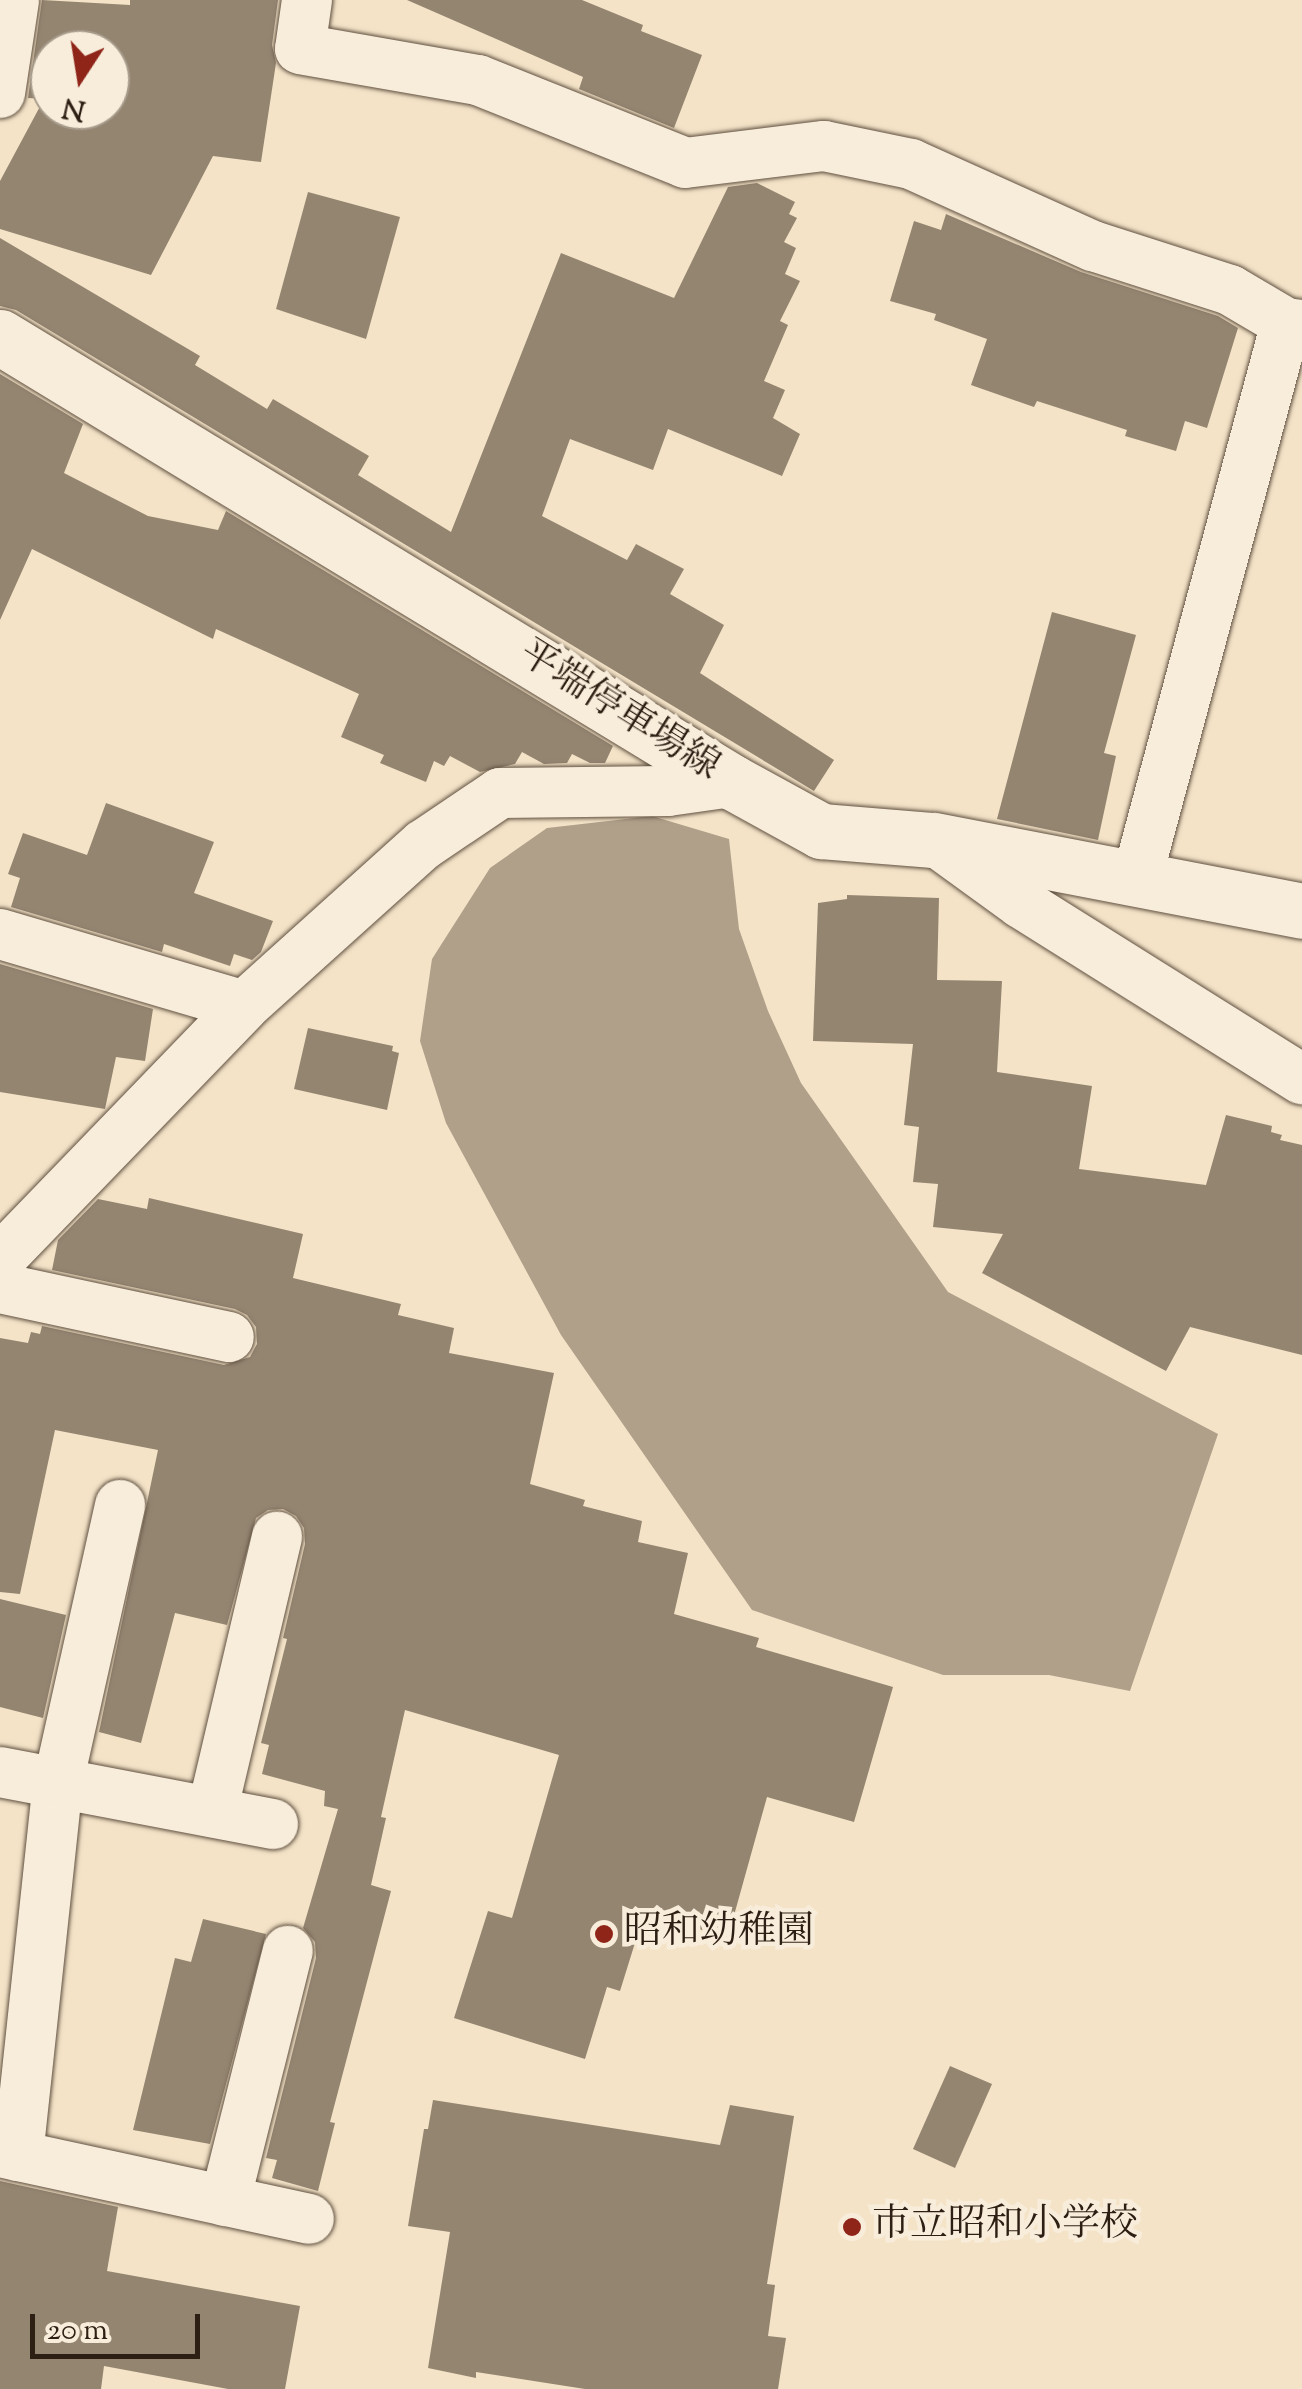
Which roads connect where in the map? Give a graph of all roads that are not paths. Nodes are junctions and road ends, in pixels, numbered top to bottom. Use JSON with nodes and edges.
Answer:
{"nodes":[{"id":1,"x":14,"y":0,"type":"edge"},
{"id":2,"x":307,"y":0,"type":"edge"},
{"id":3,"x":0,"y":93,"type":"edge"},
{"id":4,"x":1294,"y":324,"type":"edge"},
{"id":5,"x":0,"y":337,"type":"edge"},
{"id":6,"x":732,"y":782,"type":"junction"},
{"id":7,"x":934,"y":840,"type":"junction"},
{"id":8,"x":1138,"y":878,"type":"junction"},
{"id":9,"x":1302,"y":911,"type":"edge"},
{"id":10,"x":0,"y":934,"type":"edge"},
{"id":11,"x":244,"y":1006,"type":"junction"},
{"id":12,"x":1302,"y":1079,"type":"edge"},
{"id":13,"x":0,"y":1259,"type":"edge"},
{"id":14,"x":0,"y":1288,"type":"edge"},
{"id":15,"x":230,"y":1337,"type":"dead end"},
{"id":16,"x":120,"y":1505,"type":"dead end"},
{"id":17,"x":277,"y":1537,"type":"dead end"},
{"id":18,"x":0,"y":1772,"type":"edge"},
{"id":19,"x":58,"y":1783,"type":"junction"},
{"id":20,"x":212,"y":1812,"type":"junction"},
{"id":21,"x":273,"y":1824,"type":"dead end"},
{"id":22,"x":288,"y":1951,"type":"dead end"},
{"id":23,"x":9,"y":2154,"type":"edge"},
{"id":24,"x":225,"y":2201,"type":"junction"},
{"id":25,"x":309,"y":2219,"type":"dead end"}],
"edges":[{"from":1,"to":3,"type":"street"},
{"from":2,"to":4,"type":"street"},
{"from":4,"to":8,"type":"street"},
{"from":5,"to":6,"type":"main road","name":"平端停車場線"},
{"from":6,"to":7,"type":"main road","name":"平端停車場線"},
{"from":6,"to":11,"type":"street"},
{"from":7,"to":8,"type":"main road","name":"平端停車場線"},
{"from":7,"to":12,"type":"street"},
{"from":8,"to":9,"type":"main road","name":"平端停車場線"},
{"from":10,"to":11,"type":"street"},
{"from":11,"to":13,"type":"street"},
{"from":14,"to":15,"type":"street"},
{"from":16,"to":19,"type":"street"},
{"from":17,"to":20,"type":"street"},
{"from":18,"to":19,"type":"street"},
{"from":19,"to":20,"type":"street"},
{"from":19,"to":23,"type":"street"},
{"from":20,"to":21,"type":"street"},
{"from":22,"to":24,"type":"street"},
{"from":23,"to":24,"type":"street"},
{"from":24,"to":25,"type":"street"}]}
